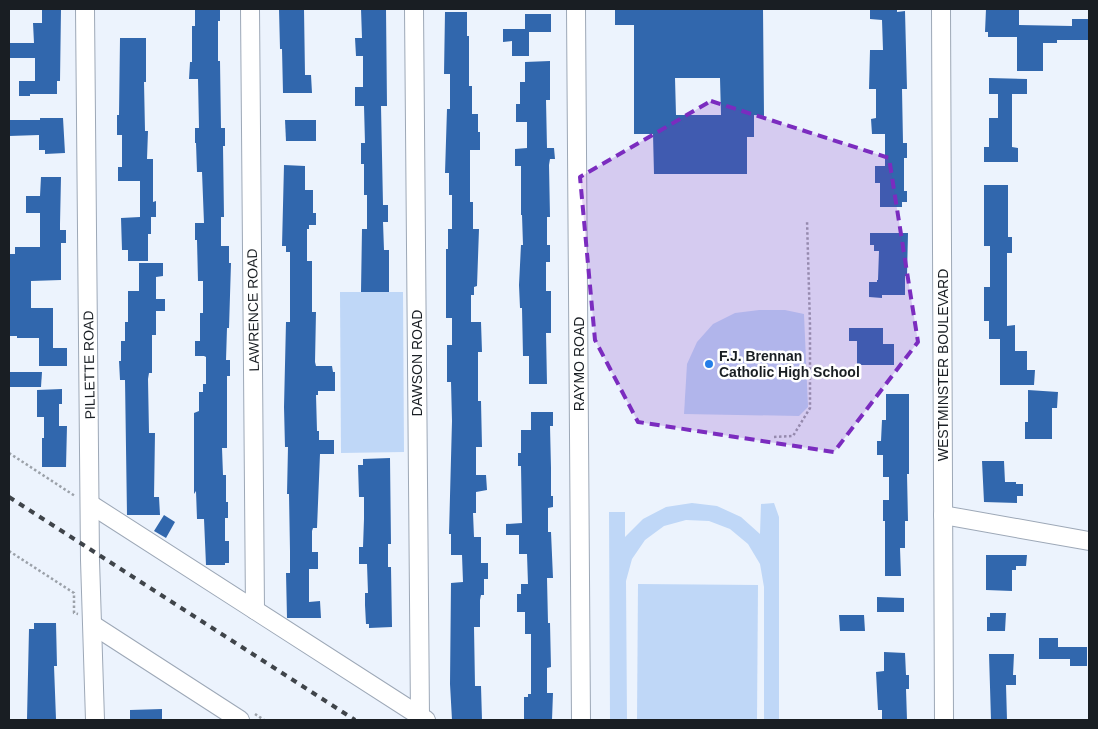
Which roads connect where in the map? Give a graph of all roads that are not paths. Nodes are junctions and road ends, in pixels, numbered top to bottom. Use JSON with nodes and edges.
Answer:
{"nodes":[{"id":1,"x":85,"y":9,"type":"edge"},
{"id":2,"x":250,"y":9,"type":"edge"},
{"id":3,"x":414,"y":9,"type":"edge"},
{"id":4,"x":576,"y":9,"type":"edge"},
{"id":5,"x":941,"y":9,"type":"edge"},
{"id":6,"x":83,"y":500,"type":"junction"},
{"id":7,"x":943,"y":515,"type":"junction"},
{"id":8,"x":1089,"y":541,"type":"edge"},
{"id":9,"x":255,"y":610,"type":"junction"},
{"id":10,"x":93,"y":626,"type":"junction"},
{"id":11,"x":423,"y":718,"type":"edge"},
{"id":12,"x":95,"y":720,"type":"edge"},
{"id":13,"x":240,"y":720,"type":"edge"},
{"id":14,"x":581,"y":720,"type":"edge"},
{"id":15,"x":944,"y":720,"type":"edge"}],
"edges":[{"from":1,"to":6,"type":"street","name":"PILLETTE ROAD"},
{"from":2,"to":9,"type":"street","name":"LAWRENCE ROAD"},
{"from":3,"to":11,"type":"street","name":"DAWSON ROAD"},
{"from":4,"to":14,"type":"street","name":"RAYMO ROAD"},
{"from":5,"to":7,"type":"street","name":"WESTMINSTER BOULEVARD"},
{"from":6,"to":9,"type":"street"},
{"from":6,"to":10,"type":"street","name":"PILLETTE ROAD"},
{"from":7,"to":8,"type":"street"},
{"from":7,"to":15,"type":"street","name":"WESTMINSTER BOULEVARD"},
{"from":9,"to":11,"type":"street"},
{"from":10,"to":12,"type":"street","name":"PILLETTE ROAD"},
{"from":10,"to":13,"type":"street"}]}
